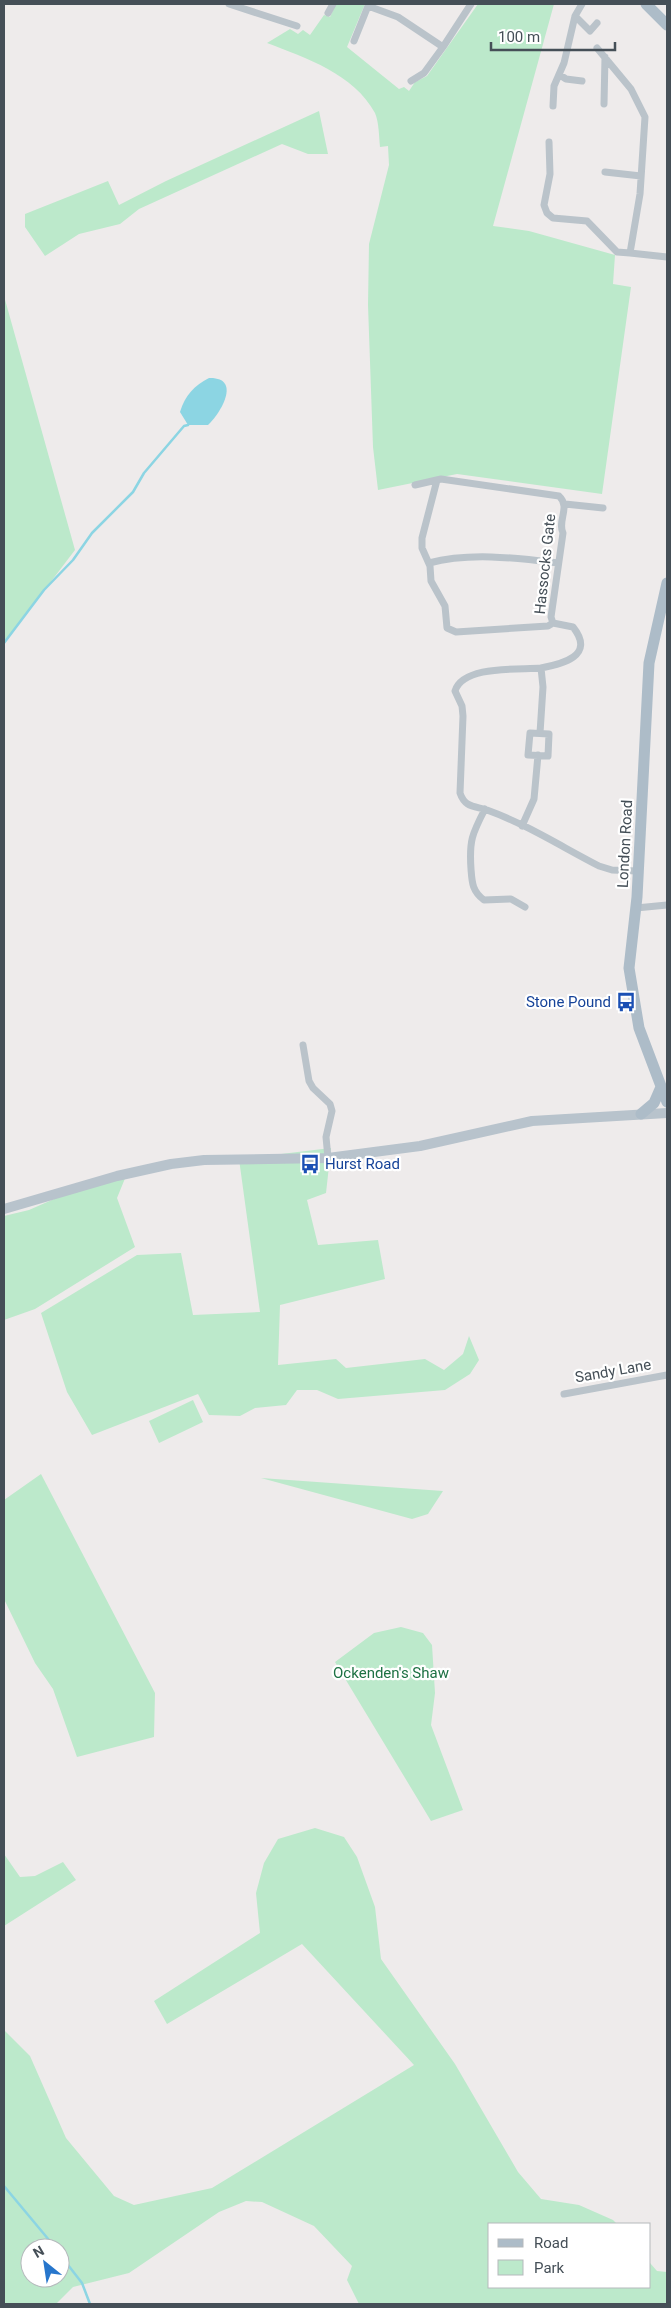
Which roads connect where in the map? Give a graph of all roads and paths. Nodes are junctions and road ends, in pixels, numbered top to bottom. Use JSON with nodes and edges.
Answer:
{"nodes":[{"id":1,"x":257,"y":4,"type":"edge"},
{"id":2,"x":333,"y":4,"type":"edge"},
{"id":3,"x":471,"y":4,"type":"edge"},
{"id":4,"x":582,"y":4,"type":"edge"},
{"id":5,"x":646,"y":4,"type":"edge"},
{"id":6,"x":231,"y":5,"type":"edge"},
{"id":7,"x":368,"y":5,"type":"edge"},
{"id":8,"x":253,"y":12,"type":"junction"},
{"id":9,"x":328,"y":13,"type":"dead end"},
{"id":10,"x":575,"y":16,"type":"junction"},
{"id":11,"x":597,"y":23,"type":"dead end"},
{"id":12,"x":667,"y":25,"type":"edge"},
{"id":13,"x":297,"y":26,"type":"dead end"},
{"id":14,"x":354,"y":41,"type":"dead end"},
{"id":15,"x":443,"y":47,"type":"junction"},
{"id":16,"x":597,"y":48,"type":"dead end"},
{"id":17,"x":605,"y":57,"type":"junction"},
{"id":18,"x":560,"y":75,"type":"junction"},
{"id":19,"x":410,"y":81,"type":"dead end"},
{"id":20,"x":582,"y":81,"type":"dead end"},
{"id":21,"x":604,"y":104,"type":"dead end"},
{"id":22,"x":553,"y":106,"type":"dead end"},
{"id":23,"x":549,"y":142,"type":"dead end"},
{"id":24,"x":605,"y":172,"type":"dead end"},
{"id":25,"x":641,"y":176,"type":"junction"},
{"id":26,"x":630,"y":253,"type":"junction"},
{"id":27,"x":667,"y":258,"type":"edge"},
{"id":28,"x":437,"y":480,"type":"junction"},
{"id":29,"x":415,"y":485,"type":"dead end"},
{"id":30,"x":565,"y":504,"type":"junction"},
{"id":31,"x":603,"y":508,"type":"dead end"},
{"id":32,"x":429,"y":563,"type":"junction"},
{"id":33,"x":558,"y":563,"type":"junction"},
{"id":34,"x":667,"y":583,"type":"edge"},
{"id":35,"x":553,"y":623,"type":"junction"},
{"id":36,"x":541,"y":668,"type":"junction"},
{"id":37,"x":540,"y":733,"type":"junction"},
{"id":38,"x":538,"y":755,"type":"junction"},
{"id":39,"x":485,"y":810,"type":"junction"},
{"id":40,"x":522,"y":826,"type":"junction"},
{"id":41,"x":637,"y":871,"type":"junction"},
{"id":42,"x":667,"y":905,"type":"edge"},
{"id":43,"x":525,"y":907,"type":"dead end"},
{"id":44,"x":636,"y":908,"type":"junction"},
{"id":45,"x":303,"y":1045,"type":"dead end"},
{"id":46,"x":661,"y":1087,"type":"junction"},
{"id":47,"x":667,"y":1102,"type":"edge"},
{"id":48,"x":667,"y":1113,"type":"edge"},
{"id":49,"x":641,"y":1114,"type":"junction"},
{"id":50,"x":328,"y":1158,"type":"junction"},
{"id":51,"x":4,"y":1209,"type":"edge"},
{"id":52,"x":667,"y":1375,"type":"edge"},
{"id":53,"x":564,"y":1394,"type":"dead end"}],
"edges":[{"from":1,"to":8,"type":"street"},
{"from":2,"to":9,"type":"street"},
{"from":3,"to":15,"type":"street"},
{"from":4,"to":10,"type":"street"},
{"from":5,"to":12,"type":"main road"},
{"from":6,"to":8,"type":"street"},
{"from":7,"to":14,"type":"street"},
{"from":7,"to":15,"type":"street"},
{"from":8,"to":13,"type":"street"},
{"from":10,"to":11,"type":"street"},
{"from":10,"to":18,"type":"street"},
{"from":15,"to":19,"type":"street"},
{"from":16,"to":17,"type":"street"},
{"from":17,"to":21,"type":"street"},
{"from":17,"to":25,"type":"street"},
{"from":18,"to":20,"type":"street"},
{"from":18,"to":22,"type":"street"},
{"from":23,"to":26,"type":"street"},
{"from":24,"to":25,"type":"street"},
{"from":25,"to":26,"type":"street"},
{"from":26,"to":27,"type":"street"},
{"from":28,"to":29,"type":"street","name":"Hassocks Gate"},
{"from":28,"to":30,"type":"street","name":"Hassocks Gate"},
{"from":28,"to":32,"type":"street"},
{"from":30,"to":31,"type":"street","name":"Hassocks Gate"},
{"from":30,"to":33,"type":"street","name":"Hassocks Gate"},
{"from":32,"to":33,"type":"street"},
{"from":32,"to":35,"type":"street"},
{"from":33,"to":35,"type":"street","name":"Hassocks Gate"},
{"from":34,"to":41,"type":"main road","name":"London Road"},
{"from":35,"to":36,"type":"street","name":"Hassocks Gate"},
{"from":36,"to":37,"type":"street"},
{"from":36,"to":39,"type":"street","name":"Hassocks Gate"},
{"from":37,"to":38,"type":"street"},
{"from":37,"to":38,"type":"street"},
{"from":38,"to":40,"type":"street"},
{"from":39,"to":40,"type":"street"},
{"from":39,"to":43,"type":"street"},
{"from":40,"to":41,"type":"street"},
{"from":41,"to":44,"type":"main road","name":"London Road"},
{"from":42,"to":44,"type":"street"},
{"from":44,"to":46,"type":"main road","name":"London Road"},
{"from":45,"to":50,"type":"street"},
{"from":46,"to":47,"type":"main road","name":"London Road"},
{"from":46,"to":49,"type":"main road"},
{"from":48,"to":49,"type":"main road"},
{"from":49,"to":50,"type":"main road"},
{"from":50,"to":51,"type":"main road"},
{"from":52,"to":53,"type":"street","name":"Sandy Lane"}]}
